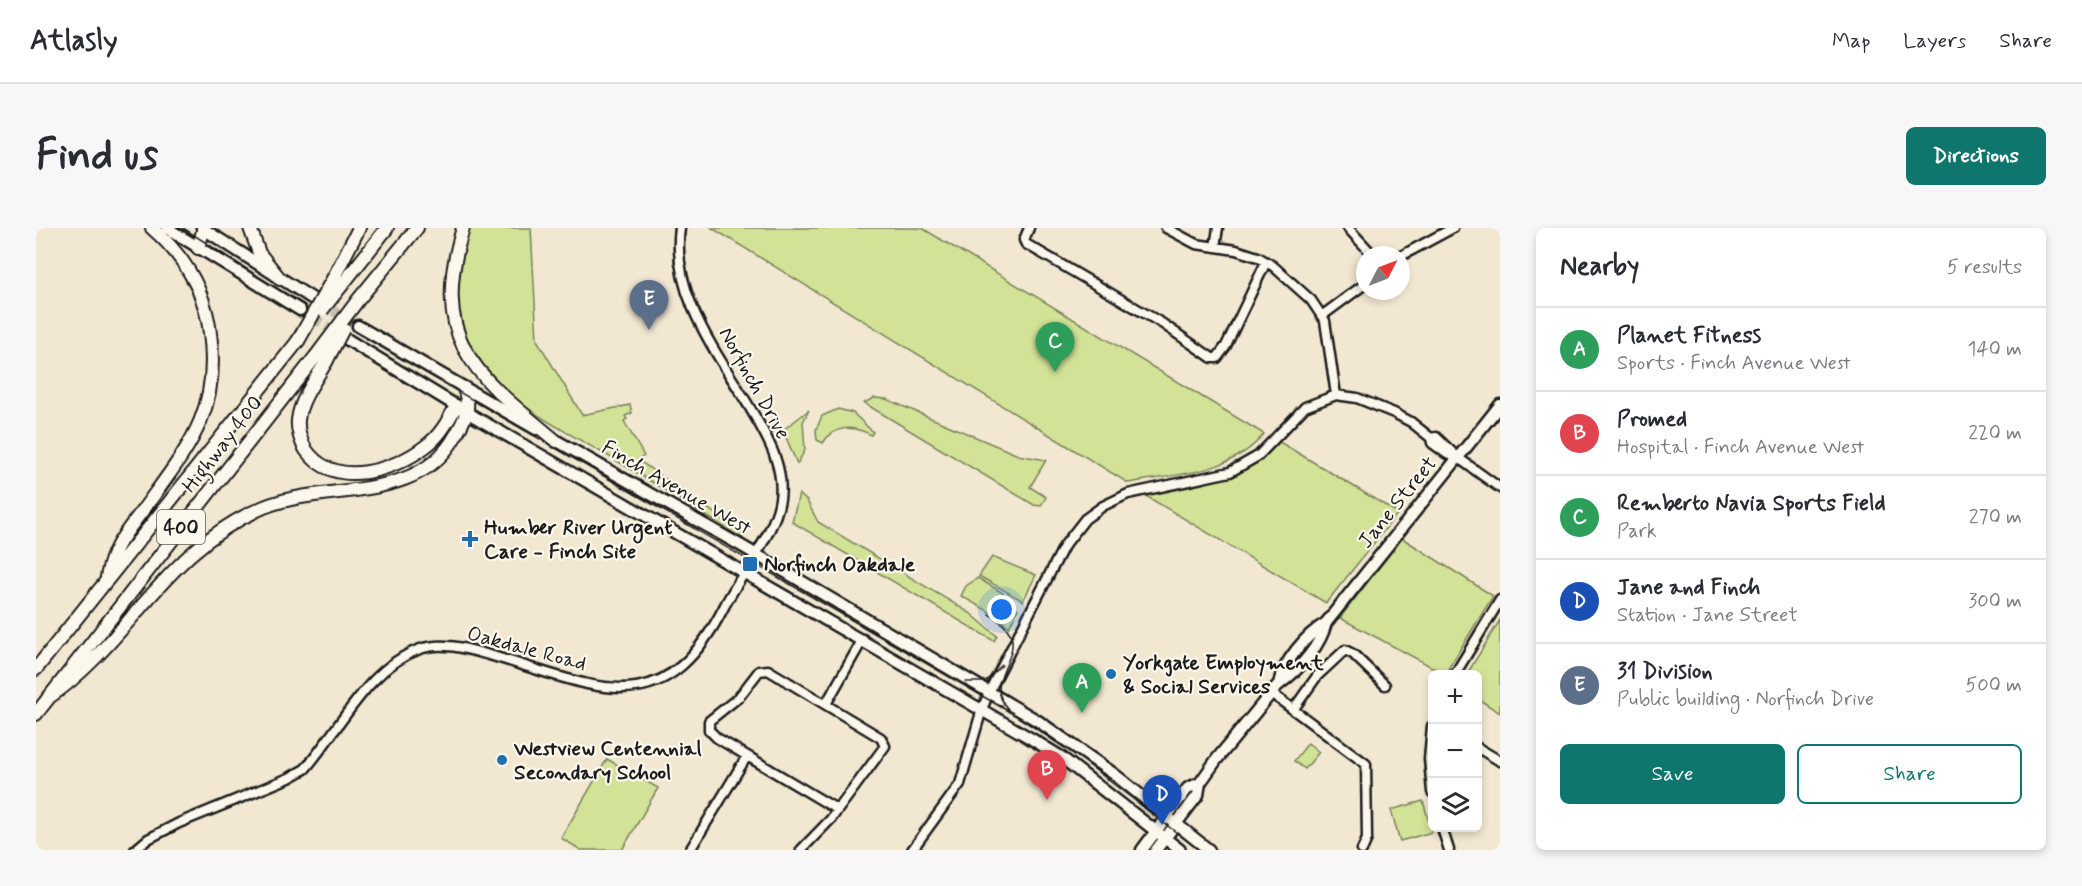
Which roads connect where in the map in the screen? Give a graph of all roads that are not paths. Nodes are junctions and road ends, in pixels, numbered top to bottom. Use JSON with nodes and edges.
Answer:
{"nodes":[{"id":1,"x":152,"y":228,"type":"edge"},
{"id":2,"x":167,"y":228,"type":"edge"},
{"id":3,"x":203,"y":228,"type":"edge"},
{"id":4,"x":250,"y":228,"type":"edge"},
{"id":5,"x":359,"y":228,"type":"edge"},
{"id":6,"x":387,"y":228,"type":"edge"},
{"id":7,"x":417,"y":228,"type":"edge"},
{"id":8,"x":463,"y":228,"type":"edge"},
{"id":9,"x":680,"y":228,"type":"edge"},
{"id":10,"x":1029,"y":228,"type":"edge"},
{"id":11,"x":1166,"y":228,"type":"edge"},
{"id":12,"x":1218,"y":228,"type":"edge"},
{"id":13,"x":1348,"y":228,"type":"edge"},
{"id":14,"x":1453,"y":228,"type":"edge"},
{"id":15,"x":1365,"y":246,"type":"edge"},
{"id":16,"x":1215,"y":247,"type":"junction"},
{"id":17,"x":198,"y":248,"type":"junction"},
{"id":18,"x":1410,"y":251,"type":"edge"},
{"id":19,"x":1266,"y":262,"type":"junction"},
{"id":20,"x":280,"y":279,"type":"junction"},
{"id":21,"x":338,"y":281,"type":"junction"},
{"id":22,"x":1356,"y":291,"type":"edge"},
{"id":23,"x":313,"y":298,"type":"tunnel mouth"},
{"id":24,"x":300,"y":310,"type":"tunnel mouth"},
{"id":25,"x":1323,"y":315,"type":"junction"},
{"id":26,"x":358,"y":326,"type":"tunnel mouth"},
{"id":27,"x":348,"y":340,"type":"tunnel mouth"},
{"id":28,"x":321,"y":359,"type":"junction"},
{"id":29,"x":465,"y":388,"type":"junction"},
{"id":30,"x":1336,"y":395,"type":"junction"},
{"id":31,"x":1500,"y":405,"type":"edge"},
{"id":32,"x":456,"y":406,"type":"junction"},
{"id":33,"x":468,"y":413,"type":"junction"},
{"id":34,"x":556,"y":441,"type":"junction"},
{"id":35,"x":1458,"y":457,"type":"junction"},
{"id":36,"x":1500,"y":488,"type":"edge"},
{"id":37,"x":755,"y":554,"type":"junction"},
{"id":38,"x":745,"y":571,"type":"junction"},
{"id":39,"x":106,"y":581,"type":"junction"},
{"id":40,"x":1500,"y":600,"type":"edge"},
{"id":41,"x":863,"y":639,"type":"junction"},
{"id":42,"x":36,"y":669,"type":"edge"},
{"id":43,"x":1458,"y":670,"type":"edge"},
{"id":44,"x":1385,"y":685,"type":"dead end"},
{"id":45,"x":989,"y":692,"type":"junction"},
{"id":46,"x":1271,"y":693,"type":"junction"},
{"id":47,"x":48,"y":698,"type":"junction"},
{"id":48,"x":826,"y":704,"type":"junction"},
{"id":49,"x":982,"y":709,"type":"junction"},
{"id":50,"x":1293,"y":710,"type":"junction"},
{"id":51,"x":36,"y":714,"type":"edge"},
{"id":52,"x":1482,"y":750,"type":"edge"},
{"id":53,"x":747,"y":756,"type":"junction"},
{"id":54,"x":1500,"y":761,"type":"edge"},
{"id":55,"x":1200,"y":783,"type":"junction"},
{"id":56,"x":838,"y":810,"type":"junction"},
{"id":57,"x":1167,"y":815,"type":"junction"},
{"id":58,"x":1176,"y":823,"type":"junction"},
{"id":59,"x":1156,"y":831,"type":"junction"},
{"id":60,"x":1443,"y":832,"type":"edge"},
{"id":61,"x":1165,"y":838,"type":"junction"},
{"id":62,"x":135,"y":850,"type":"edge"},
{"id":63,"x":690,"y":850,"type":"edge"},
{"id":64,"x":801,"y":850,"type":"edge"},
{"id":65,"x":912,"y":850,"type":"edge"},
{"id":66,"x":1142,"y":850,"type":"edge"},
{"id":67,"x":1156,"y":850,"type":"edge"},
{"id":68,"x":1180,"y":850,"type":"edge"},
{"id":69,"x":1209,"y":850,"type":"edge"},
{"id":70,"x":1362,"y":850,"type":"edge"},
{"id":71,"x":1449,"y":850,"type":"edge"}],
"edges":[{"from":1,"to":39,"type":"highway"},
{"from":2,"to":17,"type":"main road"},
{"from":3,"to":17,"type":"highway"},
{"from":3,"to":20,"type":"main road"},
{"from":4,"to":20,"type":"highway"},
{"from":5,"to":21,"type":"highway"},
{"from":6,"to":21,"type":"highway","name":"Highway 400","number":"400"},
{"from":7,"to":28,"type":"highway","bridge":true},
{"from":8,"to":34,"type":"highway"},
{"from":9,"to":37,"type":"street","name":"Norfinch Drive"},
{"from":10,"to":19,"type":"street"},
{"from":11,"to":16,"type":"street"},
{"from":12,"to":16,"type":"street"},
{"from":13,"to":15,"type":"street"},
{"from":14,"to":18,"type":"street"},
{"from":16,"to":19,"type":"street"},
{"from":17,"to":24,"type":"main road"},
{"from":19,"to":25,"type":"street"},
{"from":20,"to":23,"type":"main road"},
{"from":21,"to":39,"type":"highway","name":"Highway 400","number":"400","bridge":true},
{"from":22,"to":25,"type":"street"},
{"from":25,"to":30,"type":"street"},
{"from":26,"to":29,"type":"main road","name":"Finch Avenue West"},
{"from":27,"to":32,"type":"main road","name":"Finch Avenue West"},
{"from":28,"to":32,"type":"highway"},
{"from":28,"to":47,"type":"highway","name":"Highway 400","number":"400"},
{"from":29,"to":33,"type":"highway"},
{"from":29,"to":34,"type":"main road","name":"Finch Avenue West"},
{"from":30,"to":35,"type":"street"},
{"from":30,"to":45,"type":"street"},
{"from":31,"to":35,"type":"main road","name":"Jane Street"},
{"from":32,"to":33,"type":"main road","name":"Finch Avenue West"},
{"from":33,"to":38,"type":"main road","name":"Finch Avenue West"},
{"from":33,"to":47,"type":"highway"},
{"from":34,"to":37,"type":"main road","name":"Finch Avenue West"},
{"from":35,"to":36,"type":"street"},
{"from":35,"to":46,"type":"main road","name":"Jane Street"},
{"from":37,"to":38,"type":"street","name":"Norfinch Drive"},
{"from":37,"to":45,"type":"main road","name":"Finch Avenue West"},
{"from":38,"to":41,"type":"main road","name":"Finch Avenue West"},
{"from":38,"to":62,"type":"street","name":"Oakdale Road"},
{"from":39,"to":42,"type":"highway","name":"Highway 400","number":"400"},
{"from":40,"to":43,"type":"street"},
{"from":41,"to":48,"type":"street"},
{"from":41,"to":49,"type":"main road","name":"Finch Avenue West"},
{"from":44,"to":50,"type":"street"},
{"from":45,"to":49,"type":"street"},
{"from":45,"to":57,"type":"main road","name":"Finch Avenue West"},
{"from":46,"to":50,"type":"street"},
{"from":46,"to":55,"type":"main road","name":"Jane Street"},
{"from":47,"to":51,"type":"highway","name":"Highway 400","number":"400"},
{"from":48,"to":53,"type":"street"},
{"from":48,"to":56,"type":"street"},
{"from":49,"to":59,"type":"main road","name":"Finch Avenue West"},
{"from":49,"to":65,"type":"street"},
{"from":50,"to":70,"type":"street"},
{"from":52,"to":54,"type":"street"},
{"from":53,"to":56,"type":"street"},
{"from":53,"to":63,"type":"street"},
{"from":55,"to":57,"type":"main road","name":"Jane Street"},
{"from":55,"to":58,"type":"main road","name":"Jane Street"},
{"from":56,"to":64,"type":"street"},
{"from":57,"to":58,"type":"main road","name":"Finch Avenue West"},
{"from":57,"to":59,"type":"main road","name":"Jane Street"},
{"from":58,"to":61,"type":"main road","name":"Jane Street"},
{"from":58,"to":69,"type":"main road","name":"Finch Avenue West"},
{"from":59,"to":61,"type":"main road","name":"Finch Avenue West"},
{"from":59,"to":66,"type":"main road","name":"Jane Street"},
{"from":60,"to":71,"type":"street"},
{"from":61,"to":67,"type":"main road","name":"Jane Street"},
{"from":61,"to":68,"type":"main road","name":"Finch Avenue West"}]}
